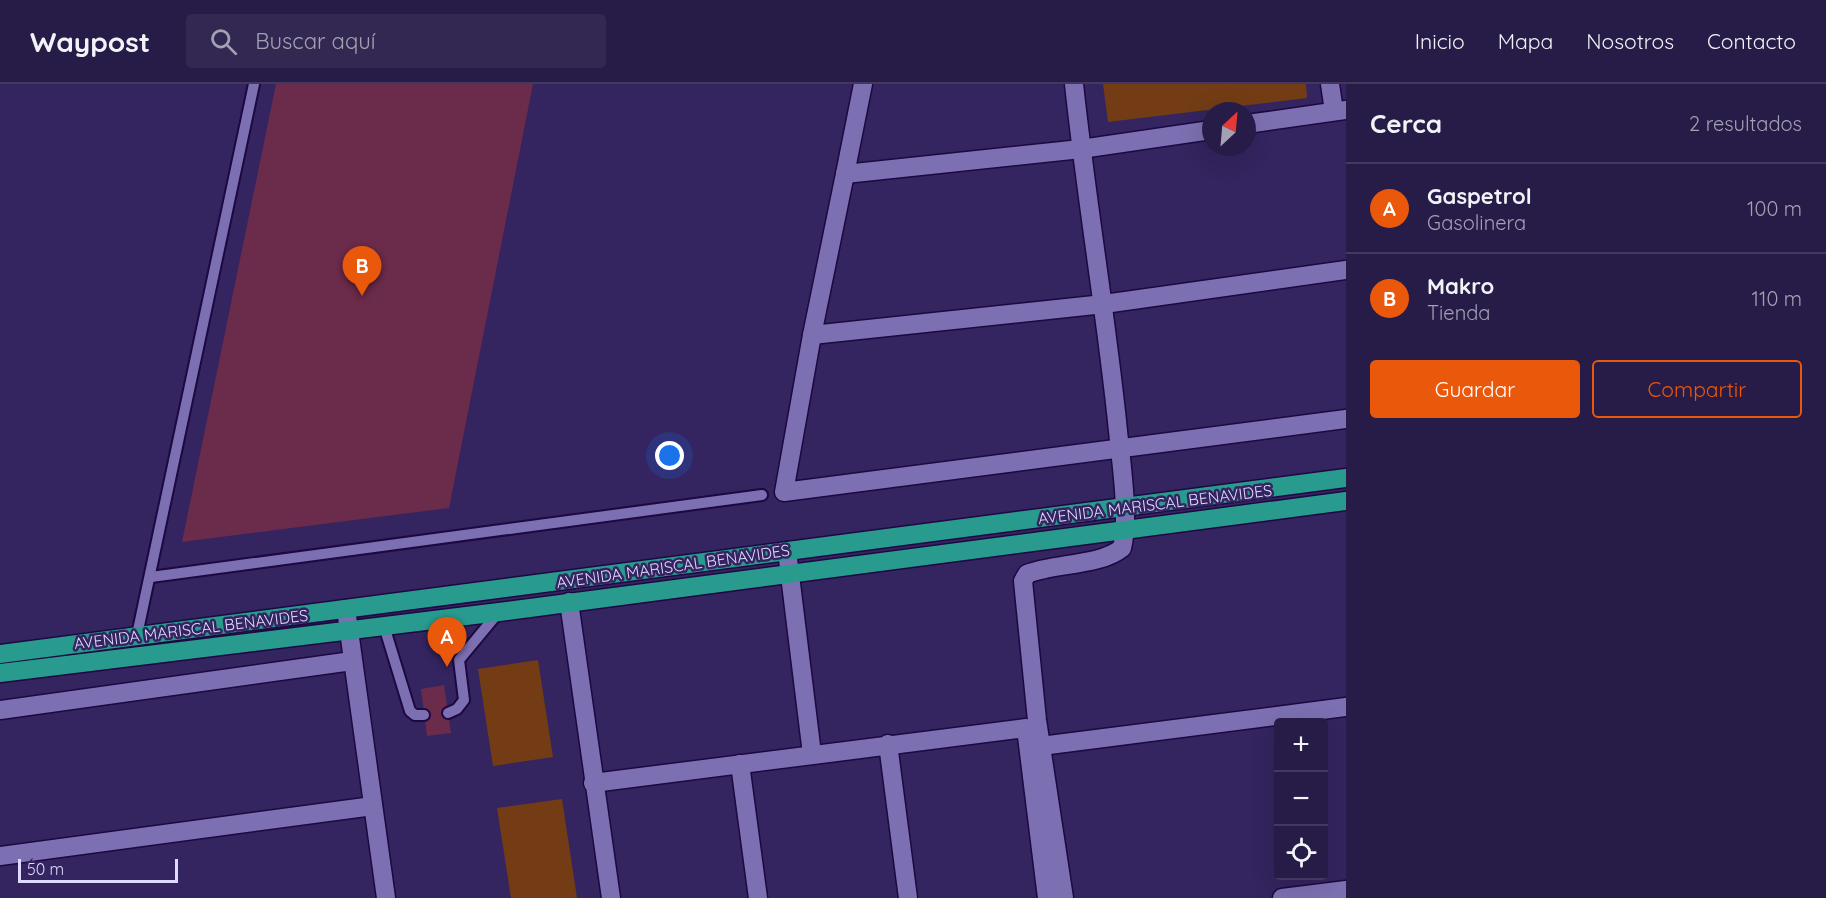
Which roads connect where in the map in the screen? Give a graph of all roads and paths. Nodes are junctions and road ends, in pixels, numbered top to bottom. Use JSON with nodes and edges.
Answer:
{"nodes":[{"id":1,"x":254,"y":84,"type":"edge"},
{"id":2,"x":863,"y":84,"type":"edge"},
{"id":3,"x":1074,"y":84,"type":"edge"},
{"id":4,"x":1330,"y":84,"type":"edge"},
{"id":5,"x":1340,"y":111,"type":"edge"},
{"id":6,"x":1256,"y":123,"type":"edge"},
{"id":7,"x":1202,"y":131,"type":"edge"},
{"id":8,"x":1081,"y":149,"type":"junction"},
{"id":9,"x":845,"y":174,"type":"junction"},
{"id":10,"x":1346,"y":270,"type":"edge"},
{"id":11,"x":1104,"y":303,"type":"junction"},
{"id":12,"x":812,"y":334,"type":"junction"},
{"id":13,"x":1346,"y":419,"type":"edge"},
{"id":14,"x":1120,"y":451,"type":"junction"},
{"id":15,"x":1346,"y":478,"type":"edge"},
{"id":16,"x":762,"y":495,"type":"dead end"},
{"id":17,"x":1346,"y":501,"type":"edge"},
{"id":18,"x":1124,"y":508,"type":"junction"},
{"id":19,"x":1125,"y":529,"type":"junction"},
{"id":20,"x":786,"y":551,"type":"junction"},
{"id":21,"x":789,"y":574,"type":"junction"},
{"id":22,"x":151,"y":577,"type":"junction"},
{"id":23,"x":569,"y":602,"type":"junction"},
{"id":24,"x":346,"y":609,"type":"junction"},
{"id":25,"x":499,"y":612,"type":"junction"},
{"id":26,"x":384,"y":626,"type":"junction"},
{"id":27,"x":347,"y":631,"type":"junction"},
{"id":28,"x":137,"y":635,"type":"junction"},
{"id":29,"x":0,"y":654,"type":"edge"},
{"id":30,"x":352,"y":661,"type":"junction"},
{"id":31,"x":0,"y":673,"type":"edge"},
{"id":32,"x":1346,"y":707,"type":"edge"},
{"id":33,"x":0,"y":710,"type":"edge"},
{"id":34,"x":448,"y":712,"type":"dead end"},
{"id":35,"x":424,"y":715,"type":"dead end"},
{"id":36,"x":888,"y":744,"type":"junction"},
{"id":37,"x":1041,"y":746,"type":"junction"},
{"id":38,"x":812,"y":754,"type":"junction"},
{"id":39,"x":740,"y":764,"type":"junction"},
{"id":40,"x":593,"y":783,"type":"junction"},
{"id":41,"x":373,"y":806,"type":"junction"},
{"id":42,"x":0,"y":856,"type":"edge"},
{"id":43,"x":1346,"y":890,"type":"edge"},
{"id":44,"x":386,"y":898,"type":"edge"},
{"id":45,"x":611,"y":898,"type":"edge"},
{"id":46,"x":758,"y":898,"type":"edge"},
{"id":47,"x":908,"y":898,"type":"edge"},
{"id":48,"x":1047,"y":898,"type":"edge"},
{"id":49,"x":1064,"y":898,"type":"edge"},
{"id":50,"x":1282,"y":898,"type":"edge"}],
"edges":[{"from":1,"to":22,"type":"lane"},
{"from":2,"to":9,"type":"street"},
{"from":3,"to":8,"type":"street"},
{"from":4,"to":5,"type":"street"},
{"from":5,"to":6,"type":"street"},
{"from":7,"to":8,"type":"street"},
{"from":8,"to":9,"type":"street"},
{"from":8,"to":11,"type":"street"},
{"from":9,"to":12,"type":"street"},
{"from":10,"to":11,"type":"street"},
{"from":11,"to":12,"type":"street"},
{"from":11,"to":14,"type":"street"},
{"from":12,"to":14,"type":"street"},
{"from":13,"to":14,"type":"street"},
{"from":14,"to":18,"type":"street"},
{"from":15,"to":18,"type":"highway","name":"AVENIDA MARISCAL BENAVIDES"},
{"from":16,"to":22,"type":"lane"},
{"from":17,"to":19,"type":"highway","name":"AVENIDA MARISCAL BENAVIDES"},
{"from":18,"to":19,"type":"street"},
{"from":18,"to":20,"type":"highway","name":"AVENIDA MARISCAL BENAVIDES"},
{"from":19,"to":21,"type":"highway","name":"AVENIDA MARISCAL BENAVIDES"},
{"from":19,"to":37,"type":"street"},
{"from":20,"to":21,"type":"street"},
{"from":20,"to":24,"type":"highway","name":"AVENIDA MARISCAL BENAVIDES"},
{"from":21,"to":23,"type":"highway","name":"AVENIDA MARISCAL BENAVIDES"},
{"from":21,"to":38,"type":"street"},
{"from":22,"to":28,"type":"lane"},
{"from":23,"to":25,"type":"highway","name":"AVENIDA MARISCAL BENAVIDES"},
{"from":23,"to":40,"type":"street"},
{"from":24,"to":27,"type":"street"},
{"from":24,"to":28,"type":"highway","name":"AVENIDA MARISCAL BENAVIDES"},
{"from":25,"to":26,"type":"highway","name":"AVENIDA MARISCAL BENAVIDES"},
{"from":25,"to":34,"type":"lane"},
{"from":26,"to":27,"type":"highway","name":"AVENIDA MARISCAL BENAVIDES"},
{"from":26,"to":35,"type":"lane"},
{"from":27,"to":30,"type":"street"},
{"from":27,"to":31,"type":"highway","name":"AVENIDA MARISCAL BENAVIDES"},
{"from":28,"to":29,"type":"highway","name":"AVENIDA MARISCAL BENAVIDES"},
{"from":30,"to":33,"type":"street"},
{"from":30,"to":41,"type":"street"},
{"from":32,"to":37,"type":"street"},
{"from":36,"to":38,"type":"street"},
{"from":36,"to":47,"type":"street"},
{"from":36,"to":48,"type":"street"},
{"from":37,"to":49,"type":"street"},
{"from":38,"to":39,"type":"street"},
{"from":39,"to":40,"type":"street"},
{"from":39,"to":46,"type":"street"},
{"from":40,"to":45,"type":"street"},
{"from":41,"to":42,"type":"street"},
{"from":41,"to":44,"type":"street"},
{"from":43,"to":50,"type":"street"}]}
